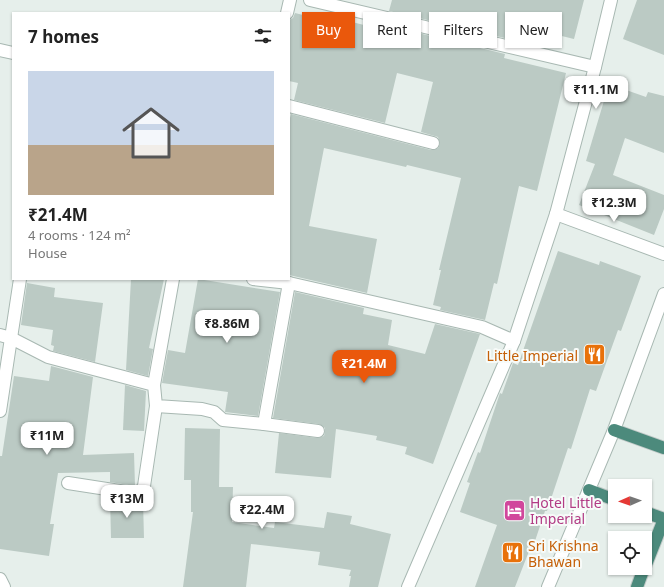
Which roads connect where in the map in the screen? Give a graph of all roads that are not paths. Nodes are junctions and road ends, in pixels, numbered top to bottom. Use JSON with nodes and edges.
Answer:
{"nodes":[{"id":1,"x":290,"y":0,"type":"edge"},
{"id":2,"x":310,"y":0,"type":"edge"},
{"id":3,"x":611,"y":0,"type":"edge"},
{"id":4,"x":287,"y":12,"type":"edge"},
{"id":5,"x":0,"y":50,"type":"edge"},
{"id":6,"x":12,"y":53,"type":"edge"},
{"id":7,"x":595,"y":67,"type":"junction"},
{"id":8,"x":290,"y":106,"type":"edge"},
{"id":9,"x":433,"y":143,"type":"dead end"},
{"id":10,"x":556,"y":214,"type":"junction"},
{"id":11,"x":664,"y":254,"type":"edge"},
{"id":12,"x":20,"y":280,"type":"edge"},
{"id":13,"x":173,"y":280,"type":"edge"},
{"id":14,"x":262,"y":280,"type":"edge"},
{"id":15,"x":289,"y":283,"type":"junction"},
{"id":16,"x":664,"y":294,"type":"edge"},
{"id":17,"x":5,"y":337,"type":"edge"},
{"id":18,"x":514,"y":342,"type":"junction"},
{"id":19,"x":154,"y":385,"type":"junction"},
{"id":20,"x":156,"y":406,"type":"junction"},
{"id":21,"x":0,"y":411,"type":"edge"},
{"id":22,"x":264,"y":424,"type":"junction"},
{"id":23,"x":614,"y":430,"type":"junction"},
{"id":24,"x":318,"y":431,"type":"dead end"},
{"id":25,"x":664,"y":448,"type":"edge"},
{"id":26,"x":68,"y":483,"type":"dead end"},
{"id":27,"x":589,"y":490,"type":"junction"},
{"id":28,"x":608,"y":497,"type":"edge"},
{"id":29,"x":652,"y":515,"type":"edge"},
{"id":30,"x":664,"y":519,"type":"edge"},
{"id":31,"x":652,"y":549,"type":"edge"},
{"id":32,"x":642,"y":575,"type":"edge"},
{"id":33,"x":0,"y":579,"type":"edge"},
{"id":34,"x":4,"y":587,"type":"edge"},
{"id":35,"x":408,"y":587,"type":"edge"},
{"id":36,"x":548,"y":587,"type":"edge"},
{"id":37,"x":637,"y":587,"type":"edge"}],
"edges":[{"from":1,"to":4,"type":"street"},
{"from":2,"to":7,"type":"street"},
{"from":3,"to":7,"type":"street"},
{"from":5,"to":6,"type":"street"},
{"from":7,"to":10,"type":"street"},
{"from":8,"to":9,"type":"street"},
{"from":10,"to":11,"type":"street"},
{"from":10,"to":18,"type":"street"},
{"from":12,"to":17,"type":"street"},
{"from":13,"to":19,"type":"street"},
{"from":14,"to":15,"type":"street"},
{"from":15,"to":18,"type":"street"},
{"from":15,"to":22,"type":"street"},
{"from":16,"to":23,"type":"street"},
{"from":17,"to":19,"type":"street"},
{"from":17,"to":21,"type":"street"},
{"from":18,"to":35,"type":"street"},
{"from":19,"to":20,"type":"street"},
{"from":20,"to":22,"type":"street"},
{"from":20,"to":26,"type":"street"},
{"from":22,"to":24,"type":"street"},
{"from":23,"to":25,"type":"highway"},
{"from":23,"to":27,"type":"street"},
{"from":27,"to":28,"type":"highway"},
{"from":27,"to":36,"type":"street"},
{"from":29,"to":30,"type":"highway"},
{"from":30,"to":31,"type":"highway"},
{"from":32,"to":37,"type":"highway"},
{"from":33,"to":34,"type":"street"}]}
